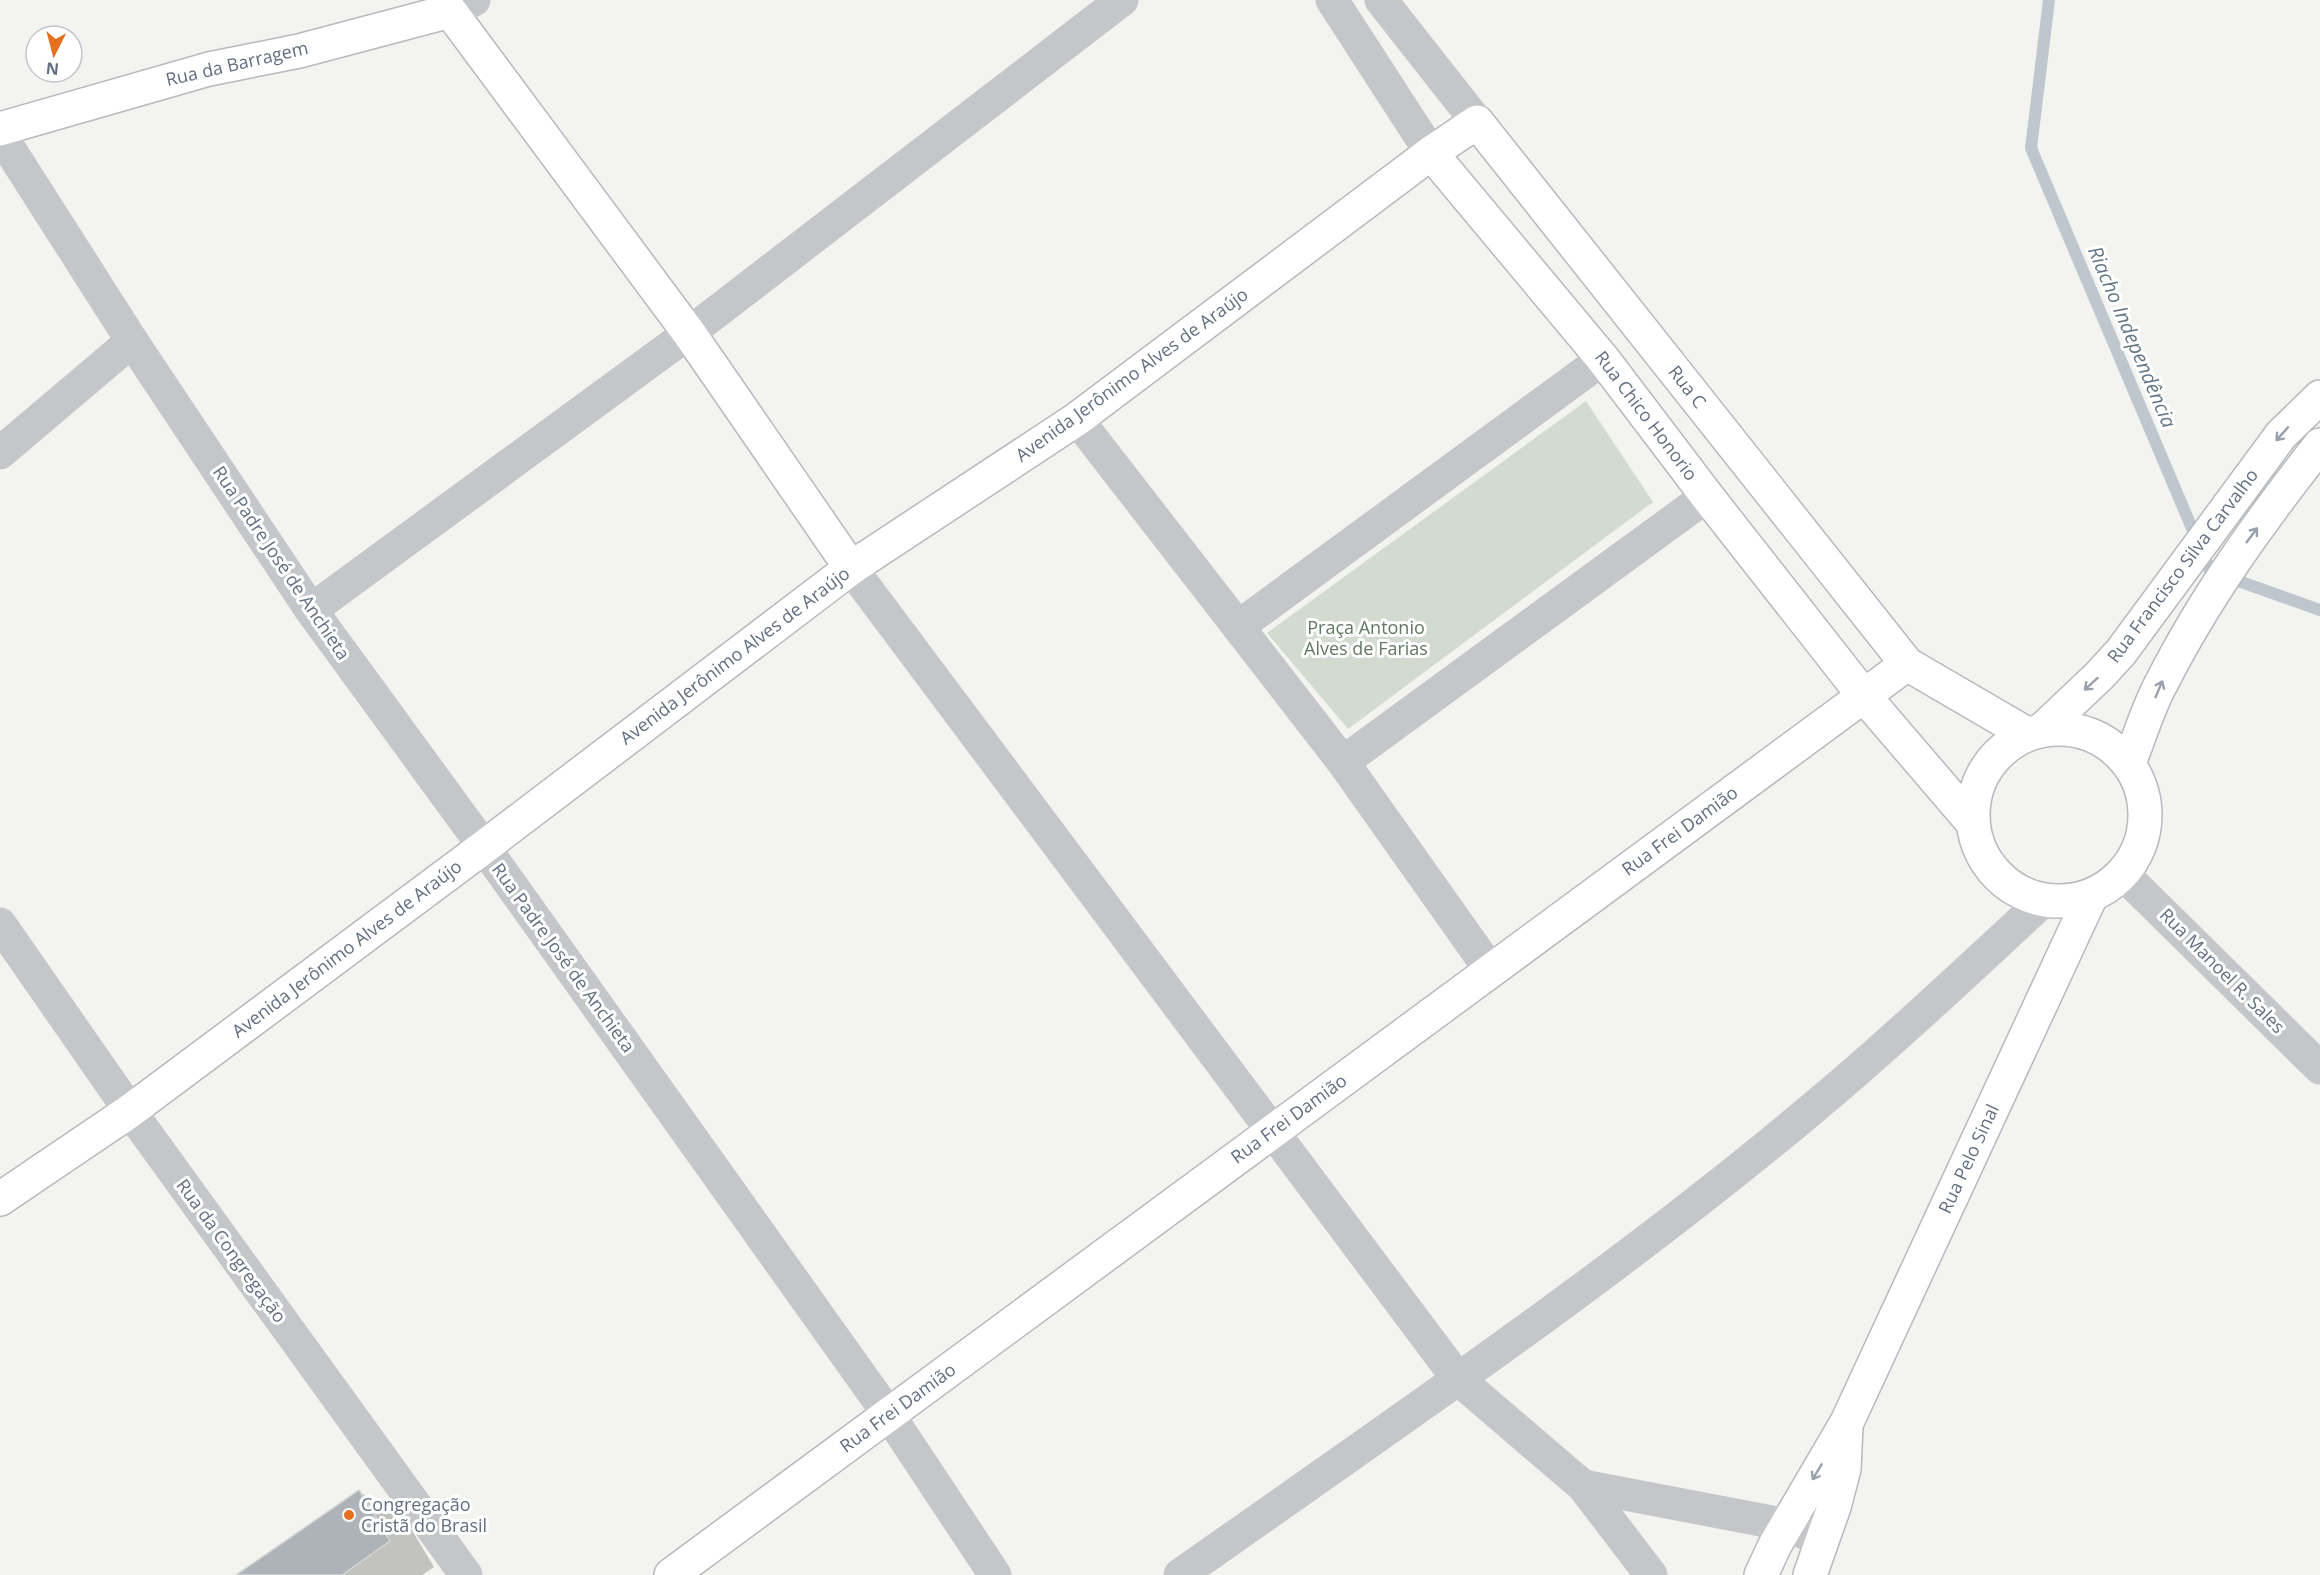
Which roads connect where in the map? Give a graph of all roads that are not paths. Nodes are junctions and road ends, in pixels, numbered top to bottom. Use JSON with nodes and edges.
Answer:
{"nodes":[{"id":1,"x":1122,"y":0,"type":"edge"},
{"id":2,"x":1332,"y":0,"type":"edge"},
{"id":3,"x":1381,"y":0,"type":"edge"},
{"id":4,"x":462,"y":6,"type":"edge"},
{"id":5,"x":1477,"y":122,"type":"junction"},
{"id":6,"x":0,"y":129,"type":"edge"},
{"id":7,"x":0,"y":134,"type":"edge"},
{"id":8,"x":1431,"y":153,"type":"junction"},
{"id":9,"x":689,"y":333,"type":"junction"},
{"id":10,"x":132,"y":341,"type":"junction"},
{"id":11,"x":1603,"y":359,"type":"junction"},
{"id":12,"x":2320,"y":397,"type":"edge"},
{"id":13,"x":1077,"y":419,"type":"junction"},
{"id":14,"x":2320,"y":445,"type":"edge"},
{"id":15,"x":0,"y":453,"type":"edge"},
{"id":16,"x":1707,"y":496,"type":"junction"},
{"id":17,"x":851,"y":568,"type":"junction"},
{"id":18,"x":311,"y":610,"type":"junction"},
{"id":19,"x":1239,"y":626,"type":"junction"},
{"id":20,"x":1907,"y":664,"type":"junction"},
{"id":21,"x":1864,"y":696,"type":"junction"},
{"id":22,"x":2034,"y":732,"type":"junction"},
{"id":23,"x":1343,"y":762,"type":"junction"},
{"id":24,"x":2129,"y":763,"type":"junction"},
{"id":25,"x":1972,"y":822,"type":"junction"},
{"id":26,"x":484,"y":847,"type":"junction"},
{"id":27,"x":2123,"y":874,"type":"junction"},
{"id":28,"x":2091,"y":896,"type":"junction"},
{"id":29,"x":2043,"y":901,"type":"junction"},
{"id":30,"x":0,"y":924,"type":"edge"},
{"id":31,"x":1491,"y":971,"type":"junction"},
{"id":32,"x":2320,"y":1068,"type":"edge"},
{"id":33,"x":130,"y":1111,"type":"junction"},
{"id":34,"x":1272,"y":1132,"type":"junction"},
{"id":35,"x":0,"y":1199,"type":"edge"},
{"id":36,"x":1458,"y":1378,"type":"junction"},
{"id":37,"x":889,"y":1415,"type":"junction"},
{"id":38,"x":1847,"y":1422,"type":"junction"},
{"id":39,"x":1583,"y":1486,"type":"junction"},
{"id":40,"x":1787,"y":1525,"type":"junction"},
{"id":41,"x":1822,"y":1541,"type":"junction"},
{"id":42,"x":466,"y":1575,"type":"edge"},
{"id":43,"x":671,"y":1575,"type":"edge"},
{"id":44,"x":995,"y":1575,"type":"edge"},
{"id":45,"x":1180,"y":1575,"type":"edge"},
{"id":46,"x":1651,"y":1575,"type":"edge"},
{"id":47,"x":1761,"y":1575,"type":"edge"},
{"id":48,"x":1810,"y":1575,"type":"edge"}],
"edges":[{"from":1,"to":9,"type":"street"},
{"from":2,"to":8,"type":"street","name":"Rua Chico Honorio"},
{"from":3,"to":5,"type":"street","name":"Rua C"},
{"from":4,"to":6,"type":"street","name":"Rua da Barragem"},
{"from":4,"to":9,"type":"street"},
{"from":5,"to":8,"type":"street","name":"Avenida Jerônimo Alves de Araújo"},
{"from":5,"to":20,"type":"street","name":"Rua C"},
{"from":7,"to":10,"type":"street","name":"Rua Padre José de Anchieta"},
{"from":8,"to":11,"type":"street","name":"Rua Chico Honorio"},
{"from":8,"to":13,"type":"street","name":"Avenida Jerônimo Alves de Araújo"},
{"from":9,"to":17,"type":"street"},
{"from":9,"to":18,"type":"street"},
{"from":10,"to":15,"type":"street"},
{"from":10,"to":18,"type":"street","name":"Rua Padre José de Anchieta"},
{"from":11,"to":16,"type":"street","name":"Rua Chico Honorio"},
{"from":11,"to":19,"type":"street"},
{"from":12,"to":22,"type":"street","name":"Rua Francisco Silva Carvalho","one_way":true},
{"from":13,"to":17,"type":"street","name":"Avenida Jerônimo Alves de Araújo"},
{"from":13,"to":19,"type":"street"},
{"from":24,"to":14,"type":"street","name":"Rua Francisco Silva Carvalho","one_way":true},
{"from":16,"to":21,"type":"street","name":"Rua Chico Honorio"},
{"from":16,"to":23,"type":"street"},
{"from":17,"to":26,"type":"street","name":"Avenida Jerônimo Alves de Araújo"},
{"from":17,"to":34,"type":"street"},
{"from":18,"to":26,"type":"street","name":"Rua Padre José de Anchieta"},
{"from":19,"to":23,"type":"street"},
{"from":20,"to":21,"type":"street","name":"Rua Frei Damião"},
{"from":20,"to":22,"type":"street","name":"Rua C"},
{"from":21,"to":25,"type":"street","name":"Rua Chico Honorio"},
{"from":21,"to":31,"type":"street","name":"Rua Frei Damião"},
{"from":22,"to":24,"type":"street"},
{"from":22,"to":25,"type":"street"},
{"from":23,"to":31,"type":"street"},
{"from":24,"to":27,"type":"street"},
{"from":25,"to":29,"type":"street"},
{"from":26,"to":33,"type":"street","name":"Avenida Jerônimo Alves de Araújo"},
{"from":26,"to":37,"type":"street","name":"Rua Padre José de Anchieta"},
{"from":27,"to":28,"type":"street"},
{"from":27,"to":32,"type":"street","name":"Rua Manoel R. Sales"},
{"from":28,"to":29,"type":"street"},
{"from":28,"to":38,"type":"street","name":"Rua Pelo Sinal"},
{"from":29,"to":36,"type":"street"},
{"from":30,"to":33,"type":"street","name":"Rua da Congregação"},
{"from":31,"to":34,"type":"street","name":"Rua Frei Damião"},
{"from":33,"to":35,"type":"street","name":"Avenida Jerônimo Alves de Araújo"},
{"from":33,"to":42,"type":"street","name":"Rua da Congregação"},
{"from":34,"to":36,"type":"street"},
{"from":34,"to":37,"type":"street","name":"Rua Frei Damião"},
{"from":36,"to":39,"type":"street"},
{"from":36,"to":45,"type":"street"},
{"from":37,"to":43,"type":"street","name":"Rua Frei Damião"},
{"from":37,"to":44,"type":"street","name":"Rua Padre José de Anchieta"},
{"from":38,"to":40,"type":"street","name":"Rua Pelo Sinal","one_way":true},
{"from":38,"to":41,"type":"street","name":"Rua Pelo Sinal"},
{"from":39,"to":40,"type":"street"},
{"from":39,"to":46,"type":"street"},
{"from":40,"to":41,"type":"street"},
{"from":40,"to":47,"type":"street","name":"Rua Pelo Sinal"},
{"from":41,"to":48,"type":"street","name":"Rua Pelo Sinal"}]}
